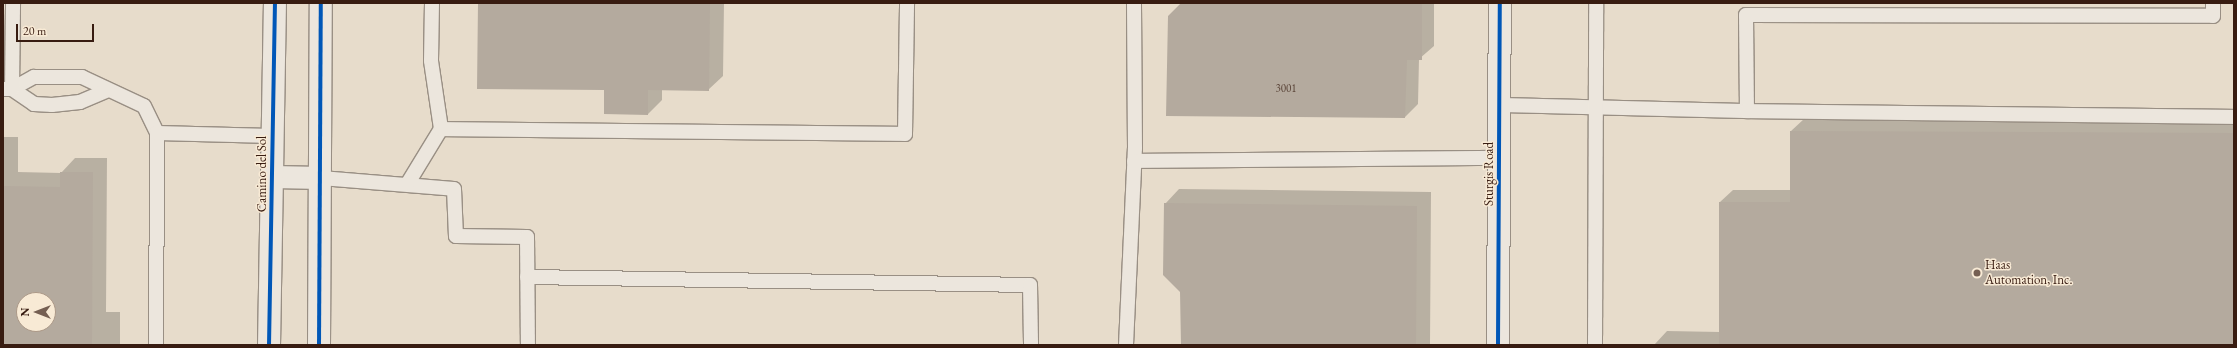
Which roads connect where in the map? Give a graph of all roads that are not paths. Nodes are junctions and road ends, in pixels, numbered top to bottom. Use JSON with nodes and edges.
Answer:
{"nodes":[{"id":1,"x":13,"y":3,"type":"edge"},
{"id":2,"x":275,"y":3,"type":"edge"},
{"id":3,"x":322,"y":3,"type":"edge"},
{"id":4,"x":432,"y":3,"type":"edge"},
{"id":5,"x":907,"y":3,"type":"edge"},
{"id":6,"x":1134,"y":3,"type":"edge"},
{"id":7,"x":1500,"y":3,"type":"edge"},
{"id":8,"x":1596,"y":3,"type":"edge"},
{"id":9,"x":2213,"y":3,"type":"edge"},
{"id":10,"x":7,"y":89,"type":"edge"},
{"id":11,"x":108,"y":90,"type":"junction"},
{"id":12,"x":1499,"y":104,"type":"junction"},
{"id":13,"x":1594,"y":107,"type":"junction"},
{"id":14,"x":1747,"y":111,"type":"junction"},
{"id":15,"x":2234,"y":117,"type":"edge"},
{"id":16,"x":441,"y":129,"type":"junction"},
{"id":17,"x":157,"y":133,"type":"junction"},
{"id":18,"x":272,"y":136,"type":"junction"},
{"id":19,"x":1500,"y":158,"type":"junction"},
{"id":20,"x":1134,"y":161,"type":"junction"},
{"id":21,"x":273,"y":177,"type":"junction"},
{"id":22,"x":321,"y":178,"type":"junction"},
{"id":23,"x":408,"y":183,"type":"junction"},
{"id":24,"x":527,"y":277,"type":"junction"},
{"id":25,"x":156,"y":345,"type":"edge"},
{"id":26,"x":269,"y":345,"type":"edge"},
{"id":27,"x":319,"y":345,"type":"edge"},
{"id":28,"x":528,"y":345,"type":"edge"},
{"id":29,"x":1031,"y":345,"type":"edge"},
{"id":30,"x":1126,"y":345,"type":"edge"},
{"id":31,"x":1498,"y":345,"type":"edge"},
{"id":32,"x":1594,"y":345,"type":"edge"}],
"edges":[{"from":1,"to":10,"type":"lane"},
{"from":2,"to":18,"type":"street","name":"Camino del Sol"},
{"from":3,"to":22,"type":"street"},
{"from":4,"to":16,"type":"lane"},
{"from":5,"to":16,"type":"lane"},
{"from":6,"to":20,"type":"lane"},
{"from":7,"to":12,"type":"street","name":"Sturgis Road"},
{"from":8,"to":13,"type":"lane"},
{"from":9,"to":14,"type":"lane"},
{"from":10,"to":11,"type":"lane"},
{"from":10,"to":11,"type":"lane"},
{"from":11,"to":17,"type":"lane"},
{"from":12,"to":13,"type":"lane"},
{"from":12,"to":19,"type":"street","name":"Sturgis Road"},
{"from":13,"to":14,"type":"lane"},
{"from":13,"to":32,"type":"lane"},
{"from":14,"to":15,"type":"lane"},
{"from":16,"to":23,"type":"lane"},
{"from":17,"to":18,"type":"lane"},
{"from":17,"to":25,"type":"lane"},
{"from":18,"to":21,"type":"street","name":"Camino del Sol"},
{"from":19,"to":20,"type":"lane"},
{"from":19,"to":31,"type":"street","name":"Sturgis Road"},
{"from":20,"to":30,"type":"lane"},
{"from":21,"to":22,"type":"street"},
{"from":21,"to":26,"type":"street","name":"Camino del Sol"},
{"from":22,"to":23,"type":"lane"},
{"from":22,"to":27,"type":"street"},
{"from":23,"to":24,"type":"lane"},
{"from":24,"to":28,"type":"lane"},
{"from":24,"to":29,"type":"lane"}]}
